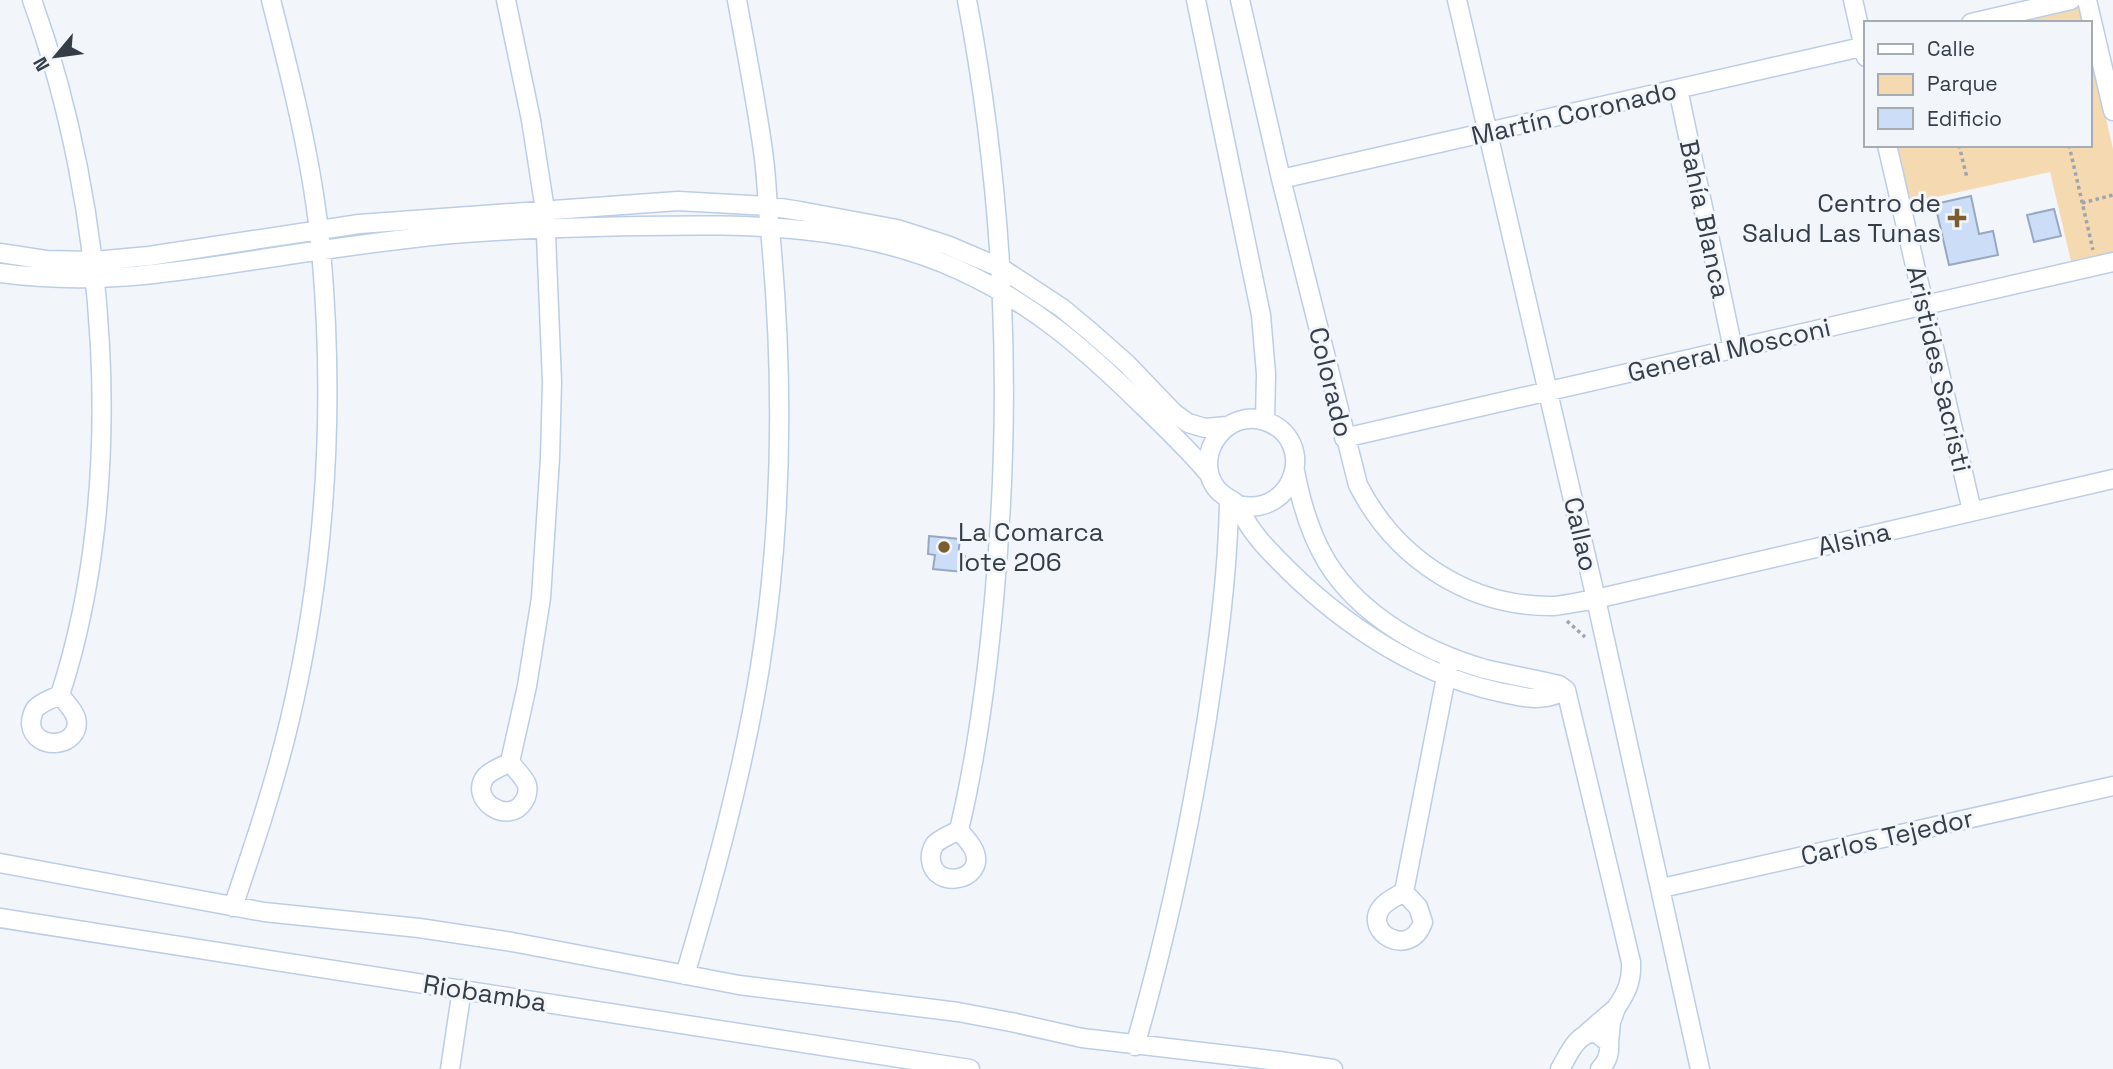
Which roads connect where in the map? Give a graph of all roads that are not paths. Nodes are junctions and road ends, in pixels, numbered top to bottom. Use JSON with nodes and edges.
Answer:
{"nodes":[{"id":1,"x":32,"y":0,"type":"edge"},
{"id":2,"x":271,"y":0,"type":"edge"},
{"id":3,"x":506,"y":0,"type":"edge"},
{"id":4,"x":737,"y":0,"type":"edge"},
{"id":5,"x":967,"y":0,"type":"edge"},
{"id":6,"x":1196,"y":0,"type":"edge"},
{"id":7,"x":1240,"y":0,"type":"edge"},
{"id":8,"x":1457,"y":0,"type":"edge"},
{"id":9,"x":1853,"y":0,"type":"edge"},
{"id":10,"x":2071,"y":0,"type":"edge"},
{"id":11,"x":2087,"y":0,"type":"edge"},
{"id":12,"x":1980,"y":21,"type":"edge"},
{"id":13,"x":2092,"y":21,"type":"edge"},
{"id":14,"x":2092,"y":21,"type":"edge"},
{"id":15,"x":1864,"y":46,"type":"edge"},
{"id":16,"x":1864,"y":50,"type":"edge"},
{"id":17,"x":1678,"y":89,"type":"junction"},
{"id":18,"x":2113,"y":111,"type":"edge"},
{"id":19,"x":1488,"y":132,"type":"junction"},
{"id":20,"x":1886,"y":147,"type":"edge"},
{"id":21,"x":1281,"y":179,"type":"junction"},
{"id":22,"x":768,"y":206,"type":"junction"},
{"id":23,"x":545,"y":210,"type":"junction"},
{"id":24,"x":769,"y":227,"type":"junction"},
{"id":25,"x":547,"y":230,"type":"junction"},
{"id":26,"x":319,"y":232,"type":"junction"},
{"id":27,"x":321,"y":250,"type":"junction"},
{"id":28,"x":0,"y":253,"type":"edge"},
{"id":29,"x":94,"y":261,"type":"junction"},
{"id":30,"x":2105,"y":264,"type":"edge"},
{"id":31,"x":1000,"y":268,"type":"junction"},
{"id":32,"x":0,"y":273,"type":"edge"},
{"id":33,"x":96,"y":280,"type":"junction"},
{"id":34,"x":1003,"y":292,"type":"junction"},
{"id":35,"x":1924,"y":306,"type":"junction"},
{"id":36,"x":1733,"y":349,"type":"junction"},
{"id":37,"x":1547,"y":392,"type":"junction"},
{"id":38,"x":1265,"y":421,"type":"junction"},
{"id":39,"x":1227,"y":426,"type":"junction"},
{"id":40,"x":1344,"y":438,"type":"junction"},
{"id":41,"x":1294,"y":471,"type":"junction"},
{"id":42,"x":1209,"y":474,"type":"junction"},
{"id":43,"x":2113,"y":479,"type":"edge"},
{"id":44,"x":1233,"y":503,"type":"junction"},
{"id":45,"x":1972,"y":511,"type":"junction"},
{"id":46,"x":1596,"y":599,"type":"junction"},
{"id":47,"x":1451,"y":656,"type":"junction"},
{"id":48,"x":1446,"y":677,"type":"junction"},
{"id":49,"x":1566,"y":691,"type":"junction"},
{"id":50,"x":61,"y":695,"type":"dead end"},
{"id":51,"x":510,"y":762,"type":"dead end"},
{"id":52,"x":2113,"y":786,"type":"edge"},
{"id":53,"x":959,"y":830,"type":"dead end"},
{"id":54,"x":0,"y":863,"type":"edge"},
{"id":55,"x":1661,"y":888,"type":"junction"},
{"id":56,"x":1405,"y":892,"type":"dead end"},
{"id":57,"x":233,"y":907,"type":"junction"},
{"id":58,"x":0,"y":918,"type":"edge"},
{"id":59,"x":685,"y":975,"type":"junction"},
{"id":60,"x":462,"y":989,"type":"junction"},
{"id":61,"x":1616,"y":1008,"type":"junction"},
{"id":62,"x":1587,"y":1033,"type":"junction"},
{"id":63,"x":1135,"y":1046,"type":"junction"},
{"id":64,"x":1609,"y":1046,"type":"junction"},
{"id":65,"x":1566,"y":1066,"type":"edge"},
{"id":66,"x":450,"y":1069,"type":"edge"},
{"id":67,"x":970,"y":1069,"type":"edge"},
{"id":68,"x":1333,"y":1069,"type":"edge"},
{"id":69,"x":1600,"y":1069,"type":"edge"},
{"id":70,"x":1618,"y":1069,"type":"edge"},
{"id":71,"x":1700,"y":1069,"type":"edge"}],
"edges":[{"from":1,"to":29,"type":"street"},
{"from":2,"to":26,"type":"street"},
{"from":3,"to":23,"type":"street"},
{"from":4,"to":22,"type":"street"},
{"from":5,"to":31,"type":"street"},
{"from":6,"to":38,"type":"street"},
{"from":7,"to":21,"type":"street","name":"Colorado"},
{"from":8,"to":19,"type":"street","name":"Callao"},
{"from":9,"to":15,"type":"street"},
{"from":10,"to":12,"type":"street"},
{"from":11,"to":14,"type":"street"},
{"from":13,"to":18,"type":"street"},
{"from":16,"to":17,"type":"street","name":"Martín Coronado"},
{"from":17,"to":19,"type":"street","name":"Martín Coronado"},
{"from":17,"to":36,"type":"street","name":"Bahía Blanca"},
{"from":19,"to":21,"type":"street","name":"Martín Coronado"},
{"from":19,"to":37,"type":"street","name":"Callao"},
{"from":20,"to":35,"type":"street","name":"Aristides Sacristi"},
{"from":21,"to":40,"type":"street","name":"Colorado"},
{"from":22,"to":23,"type":"street"},
{"from":22,"to":24,"type":"street"},
{"from":22,"to":31,"type":"street"},
{"from":23,"to":25,"type":"street"},
{"from":23,"to":26,"type":"street"},
{"from":24,"to":25,"type":"street"},
{"from":24,"to":34,"type":"street"},
{"from":24,"to":59,"type":"street"},
{"from":25,"to":27,"type":"street"},
{"from":25,"to":51,"type":"street"},
{"from":26,"to":27,"type":"street"},
{"from":26,"to":29,"type":"street"},
{"from":27,"to":33,"type":"street"},
{"from":27,"to":57,"type":"street"},
{"from":28,"to":29,"type":"street"},
{"from":29,"to":33,"type":"street"},
{"from":30,"to":35,"type":"street","name":"General Mosconi"},
{"from":31,"to":34,"type":"street"},
{"from":31,"to":39,"type":"street"},
{"from":32,"to":33,"type":"street"},
{"from":33,"to":50,"type":"street"},
{"from":34,"to":42,"type":"street"},
{"from":34,"to":53,"type":"street"},
{"from":35,"to":36,"type":"street","name":"General Mosconi"},
{"from":35,"to":45,"type":"street","name":"Aristides Sacristi"},
{"from":36,"to":37,"type":"street","name":"General Mosconi"},
{"from":37,"to":40,"type":"street","name":"General Mosconi"},
{"from":37,"to":46,"type":"street","name":"Callao"},
{"from":38,"to":39,"type":"street"},
{"from":38,"to":41,"type":"street"},
{"from":39,"to":42,"type":"street"},
{"from":40,"to":46,"type":"street","name":"Colorado"},
{"from":41,"to":44,"type":"street"},
{"from":41,"to":47,"type":"street"},
{"from":42,"to":44,"type":"street"},
{"from":43,"to":45,"type":"street","name":"Alsina"},
{"from":44,"to":48,"type":"street"},
{"from":44,"to":63,"type":"street"},
{"from":45,"to":46,"type":"street","name":"Alsina"},
{"from":46,"to":55,"type":"street","name":"Callao"},
{"from":47,"to":48,"type":"street"},
{"from":47,"to":49,"type":"street"},
{"from":48,"to":49,"type":"street"},
{"from":48,"to":56,"type":"street"},
{"from":49,"to":61,"type":"street"},
{"from":52,"to":55,"type":"street","name":"Carlos Tejedor"},
{"from":54,"to":57,"type":"street"},
{"from":55,"to":71,"type":"street","name":"Callao"},
{"from":57,"to":59,"type":"street"},
{"from":58,"to":60,"type":"street","name":"Riobamba"},
{"from":59,"to":63,"type":"street"},
{"from":60,"to":66,"type":"street"},
{"from":60,"to":67,"type":"street","name":"Riobamba"},
{"from":61,"to":62,"type":"street"},
{"from":61,"to":64,"type":"street"},
{"from":62,"to":64,"type":"street"},
{"from":62,"to":65,"type":"street"},
{"from":63,"to":68,"type":"street"},
{"from":64,"to":69,"type":"street"},
{"from":64,"to":70,"type":"street"}]}
